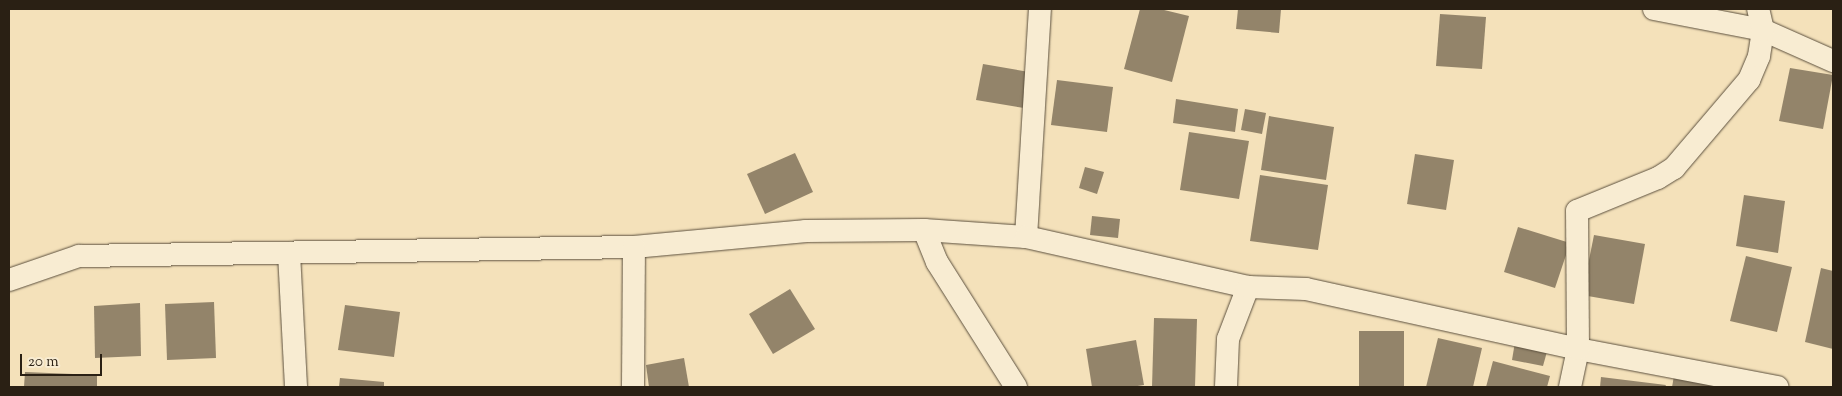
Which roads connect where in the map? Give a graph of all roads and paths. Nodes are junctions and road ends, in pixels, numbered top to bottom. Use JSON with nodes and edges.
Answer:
{"nodes":[{"id":1,"x":1040,"y":9,"type":"edge"},
{"id":2,"x":1654,"y":9,"type":"edge"},
{"id":3,"x":1760,"y":19,"type":"edge"},
{"id":4,"x":1833,"y":61,"type":"edge"},
{"id":5,"x":924,"y":230,"type":"junction"},
{"id":6,"x":1026,"y":237,"type":"junction"},
{"id":7,"x":634,"y":247,"type":"junction"},
{"id":8,"x":289,"y":253,"type":"junction"},
{"id":9,"x":9,"y":280,"type":"edge"},
{"id":10,"x":1248,"y":287,"type":"junction"},
{"id":11,"x":1578,"y":349,"type":"junction"},
{"id":12,"x":296,"y":387,"type":"edge"},
{"id":13,"x":633,"y":387,"type":"edge"},
{"id":14,"x":1016,"y":387,"type":"edge"},
{"id":15,"x":1226,"y":387,"type":"edge"},
{"id":16,"x":1570,"y":387,"type":"edge"},
{"id":17,"x":1777,"y":387,"type":"edge"}],
"edges":[{"from":1,"to":6,"type":"street"},
{"from":2,"to":3,"type":"street"},
{"from":3,"to":4,"type":"street"},
{"from":3,"to":11,"type":"street"},
{"from":5,"to":6,"type":"street"},
{"from":5,"to":7,"type":"street"},
{"from":5,"to":14,"type":"street"},
{"from":6,"to":10,"type":"street"},
{"from":7,"to":8,"type":"street"},
{"from":7,"to":13,"type":"street"},
{"from":8,"to":9,"type":"street"},
{"from":8,"to":12,"type":"street"},
{"from":10,"to":11,"type":"street"},
{"from":10,"to":15,"type":"street"},
{"from":11,"to":16,"type":"street"},
{"from":11,"to":17,"type":"street"}]}
